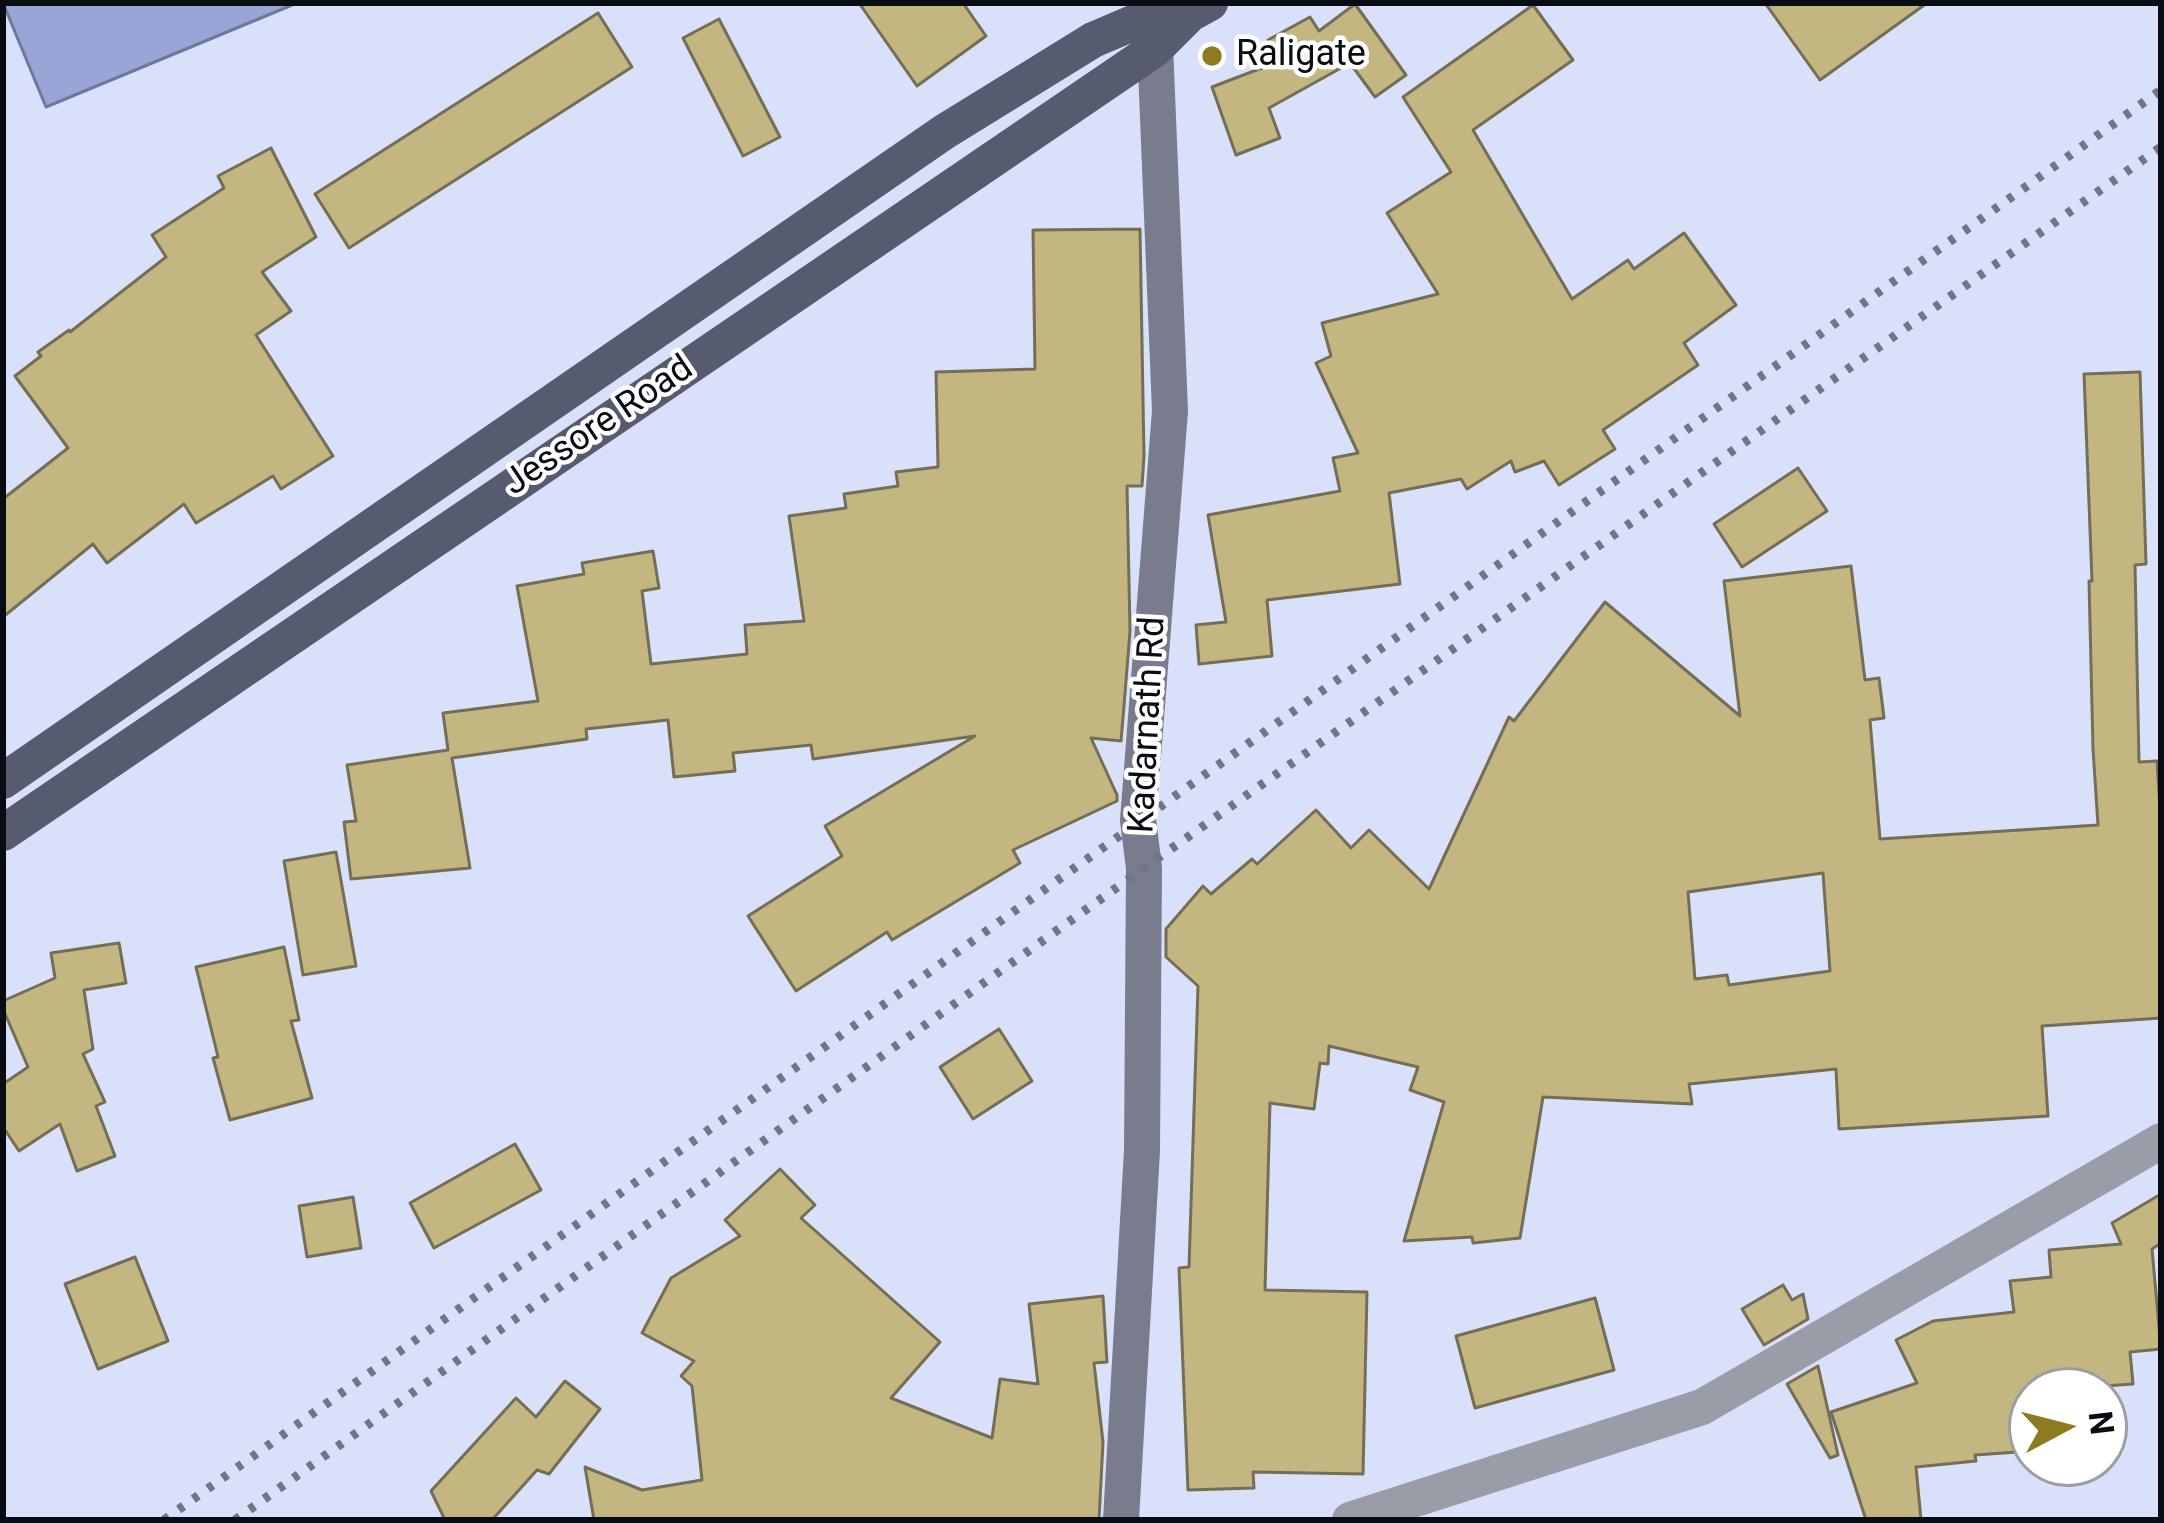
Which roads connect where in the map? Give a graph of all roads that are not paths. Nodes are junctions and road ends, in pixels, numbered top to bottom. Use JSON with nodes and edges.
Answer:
{"nodes":[{"id":1,"x":1173,"y":16,"type":"edge"},
{"id":2,"x":3,"y":782,"type":"edge"},
{"id":3,"x":3,"y":833,"type":"edge"},
{"id":4,"x":2161,"y":1141,"type":"edge"},
{"id":5,"x":1120,"y":1520,"type":"edge"},
{"id":6,"x":1350,"y":1520,"type":"edge"}],
"edges":[{"from":1,"to":2,"type":"highway","name":"Jessore Road"},
{"from":1,"to":3,"type":"highway","name":"Jessore Road"},
{"from":1,"to":5,"type":"main road","name":"Kadarnath Rd"},
{"from":4,"to":6,"type":"street"}]}
